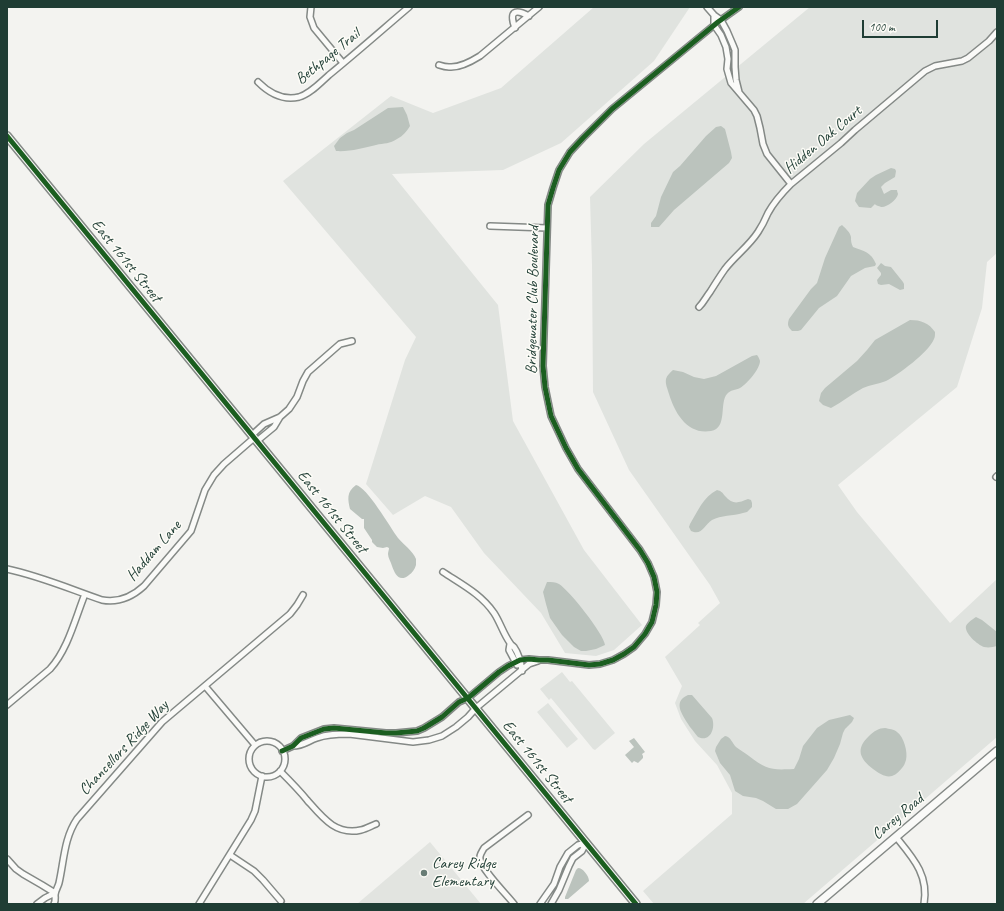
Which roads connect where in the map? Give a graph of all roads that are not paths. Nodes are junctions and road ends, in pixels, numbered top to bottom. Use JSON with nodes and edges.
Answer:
{"nodes":[{"id":1,"x":311,"y":7,"type":"edge"},
{"id":2,"x":409,"y":7,"type":"edge"},
{"id":3,"x":540,"y":7,"type":"edge"},
{"id":4,"x":707,"y":7,"type":"edge"},
{"id":5,"x":739,"y":7,"type":"edge"},
{"id":6,"x":529,"y":16,"type":"junction"},
{"id":7,"x":714,"y":16,"type":"junction"},
{"id":8,"x":721,"y":20,"type":"junction"},
{"id":9,"x":714,"y":25,"type":"junction"},
{"id":10,"x":514,"y":28,"type":"junction"},
{"id":11,"x":997,"y":32,"type":"edge"},
{"id":12,"x":728,"y":59,"type":"junction"},
{"id":13,"x":735,"y":60,"type":"junction"},
{"id":14,"x":343,"y":63,"type":"junction"},
{"id":15,"x":439,"y":65,"type":"dead end"},
{"id":16,"x":258,"y":82,"type":"dead end"},
{"id":17,"x":739,"y":93,"type":"junction"},
{"id":18,"x":7,"y":136,"type":"edge"},
{"id":19,"x":791,"y":184,"type":"junction"},
{"id":20,"x":490,"y":226,"type":"dead end"},
{"id":21,"x":547,"y":228,"type":"junction"},
{"id":22,"x":699,"y":307,"type":"dead end"},
{"id":23,"x":352,"y":341,"type":"dead end"},
{"id":24,"x":280,"y":417,"type":"junction"},
{"id":25,"x":254,"y":438,"type":"junction"},
{"id":26,"x":7,"y":569,"type":"edge"},
{"id":27,"x":443,"y":572,"type":"dead end"},
{"id":28,"x":85,"y":594,"type":"junction"},
{"id":29,"x":302,"y":595,"type":"dead end"},
{"id":30,"x":539,"y":660,"type":"junction"},
{"id":31,"x":518,"y":661,"type":"junction"},
{"id":32,"x":522,"y":671,"type":"junction"},
{"id":33,"x":205,"y":686,"type":"junction"},
{"id":34,"x":468,"y":698,"type":"junction"},
{"id":35,"x":7,"y":705,"type":"edge"},
{"id":36,"x":476,"y":708,"type":"junction"},
{"id":37,"x":255,"y":745,"type":"junction"},
{"id":38,"x":293,"y":746,"type":"junction"},
{"id":39,"x":282,"y":751,"type":"junction"},
{"id":40,"x":997,"y":751,"type":"edge"},
{"id":41,"x":280,"y":770,"type":"junction"},
{"id":42,"x":262,"y":776,"type":"junction"},
{"id":43,"x":528,"y":815,"type":"dead end"},
{"id":44,"x":376,"y":824,"type":"dead end"},
{"id":45,"x":896,"y":837,"type":"junction"},
{"id":46,"x":586,"y":843,"type":"junction"},
{"id":47,"x":230,"y":855,"type":"junction"},
{"id":48,"x":7,"y":859,"type":"edge"},
{"id":49,"x":55,"y":894,"type":"junction"},
{"id":50,"x":281,"y":901,"type":"dead end"},
{"id":51,"x":37,"y":904,"type":"edge"},
{"id":52,"x":54,"y":904,"type":"edge"},
{"id":53,"x":199,"y":904,"type":"edge"},
{"id":54,"x":514,"y":904,"type":"edge"},
{"id":55,"x":540,"y":904,"type":"edge"},
{"id":56,"x":551,"y":904,"type":"edge"},
{"id":57,"x":636,"y":904,"type":"edge"},
{"id":58,"x":817,"y":904,"type":"edge"},
{"id":59,"x":924,"y":904,"type":"edge"}],
"edges":[{"from":1,"to":14,"type":"street"},
{"from":2,"to":14,"type":"street","name":"Bethpage Trail"},
{"from":3,"to":6,"type":"street"},
{"from":4,"to":7,"type":"street"},
{"from":5,"to":8,"type":"street","name":"Bridgewater Club Boulevard"},
{"from":6,"to":10,"type":"street"},
{"from":6,"to":10,"type":"street"},
{"from":7,"to":8,"type":"street"},
{"from":7,"to":9,"type":"street"},
{"from":8,"to":9,"type":"street","name":"Bridgewater Club Boulevard"},
{"from":8,"to":13,"type":"street"},
{"from":9,"to":12,"type":"street"},
{"from":9,"to":21,"type":"street","name":"Bridgewater Club Boulevard"},
{"from":10,"to":15,"type":"street"},
{"from":11,"to":19,"type":"street","name":"Hidden Oak Court"},
{"from":12,"to":13,"type":"street"},
{"from":12,"to":17,"type":"street"},
{"from":13,"to":17,"type":"street"},
{"from":14,"to":16,"type":"street","name":"Bethpage Trail"},
{"from":17,"to":19,"type":"street"},
{"from":18,"to":25,"type":"street","name":"East 161st Street"},
{"from":19,"to":22,"type":"street","name":"Hidden Oak Court"},
{"from":20,"to":21,"type":"street"},
{"from":21,"to":30,"type":"street","name":"Bridgewater Club Boulevard"},
{"from":23,"to":24,"type":"street"},
{"from":24,"to":25,"type":"street"},
{"from":24,"to":25,"type":"street"},
{"from":25,"to":28,"type":"street","name":"Haddam Lane"},
{"from":25,"to":34,"type":"street","name":"East 161st Street"},
{"from":26,"to":28,"type":"street","name":"Haddam Lane"},
{"from":27,"to":31,"type":"street"},
{"from":28,"to":35,"type":"street"},
{"from":29,"to":33,"type":"street","name":"Chancellors Ridge Way"},
{"from":30,"to":31,"type":"street","name":"Bridgewater Club Boulevard"},
{"from":30,"to":32,"type":"street"},
{"from":31,"to":32,"type":"street"},
{"from":31,"to":34,"type":"street"},
{"from":32,"to":36,"type":"street"},
{"from":33,"to":37,"type":"street"},
{"from":33,"to":49,"type":"street","name":"Chancellors Ridge Way"},
{"from":34,"to":36,"type":"street","name":"East 161st Street"},
{"from":34,"to":38,"type":"street"},
{"from":36,"to":38,"type":"street"},
{"from":36,"to":46,"type":"street","name":"East 161st Street"},
{"from":37,"to":39,"type":"street"},
{"from":37,"to":42,"type":"street"},
{"from":38,"to":39,"type":"street"},
{"from":39,"to":41,"type":"street"},
{"from":40,"to":45,"type":"street","name":"Carey Road"},
{"from":41,"to":42,"type":"street"},
{"from":41,"to":44,"type":"street"},
{"from":42,"to":47,"type":"street"},
{"from":43,"to":54,"type":"street"},
{"from":45,"to":58,"type":"street","name":"Carey Road"},
{"from":45,"to":59,"type":"street"},
{"from":46,"to":55,"type":"street"},
{"from":46,"to":56,"type":"street"},
{"from":46,"to":57,"type":"street","name":"East 161st Street"},
{"from":47,"to":50,"type":"street"},
{"from":47,"to":53,"type":"street"},
{"from":48,"to":49,"type":"street"},
{"from":49,"to":51,"type":"street"},
{"from":49,"to":52,"type":"street","name":"Chancellors Ridge Way"}]}
